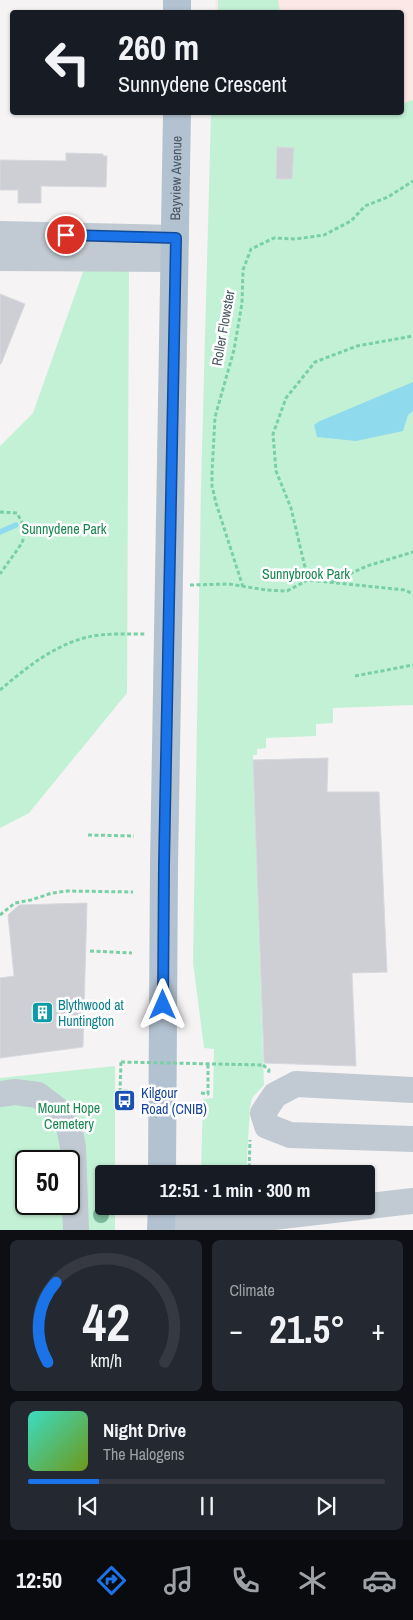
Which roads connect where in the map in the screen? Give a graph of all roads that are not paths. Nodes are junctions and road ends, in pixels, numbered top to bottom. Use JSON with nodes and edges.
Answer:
{"nodes":[{"id":1,"x":177,"y":115,"type":"edge"},
{"id":2,"x":0,"y":234,"type":"edge"},
{"id":3,"x":66,"y":247,"type":"junction"},
{"id":4,"x":175,"y":248,"type":"junction"},
{"id":5,"x":0,"y":258,"type":"edge"},
{"id":6,"x":413,"y":1090,"type":"edge"},
{"id":7,"x":0,"y":1094,"type":"edge"},
{"id":8,"x":413,"y":1139,"type":"edge"},
{"id":9,"x":162,"y":1165,"type":"edge"},
{"id":10,"x":413,"y":1201,"type":"edge"},
{"id":11,"x":162,"y":1215,"type":"edge"},
{"id":12,"x":76,"y":1230,"type":"edge"},
{"id":13,"x":161,"y":1230,"type":"edge"}],
"edges":[{"from":1,"to":4,"type":"main road","name":"Bayview Avenue"},
{"from":2,"to":3,"type":"street"},
{"from":3,"to":4,"type":"street"},
{"from":3,"to":5,"type":"street"},
{"from":4,"to":9,"type":"main road","name":"Bayview Avenue"},
{"from":6,"to":8,"type":"street"},
{"from":7,"to":12,"type":"street"},
{"from":10,"to":13,"type":"street"},
{"from":11,"to":13,"type":"main road"}]}
